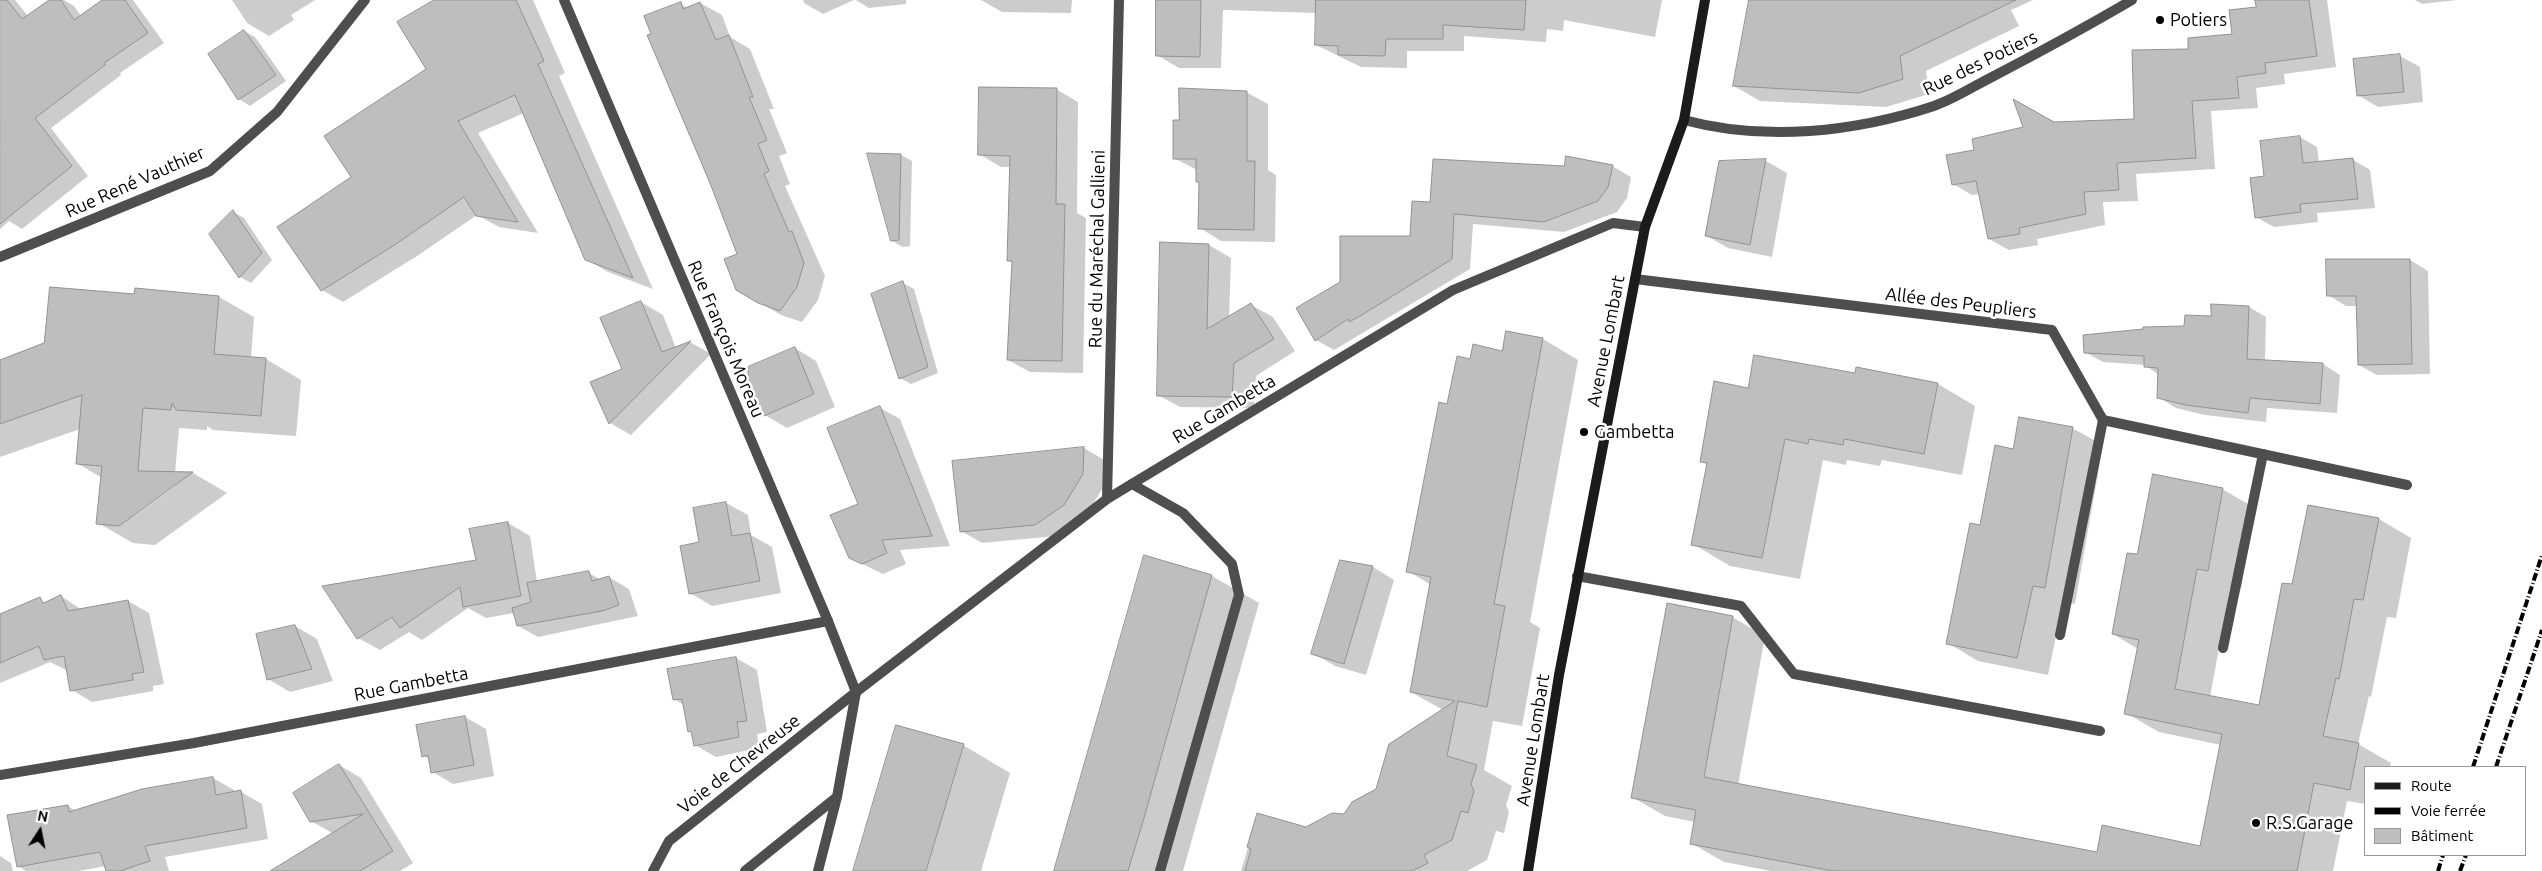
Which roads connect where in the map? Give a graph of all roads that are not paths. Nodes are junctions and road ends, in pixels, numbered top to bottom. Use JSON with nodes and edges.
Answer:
{"nodes":[{"id":1,"x":365,"y":0,"type":"edge"},
{"id":2,"x":564,"y":0,"type":"edge"},
{"id":3,"x":1119,"y":0,"type":"edge"},
{"id":4,"x":1705,"y":0,"type":"edge"},
{"id":5,"x":2132,"y":0,"type":"edge"},
{"id":6,"x":1684,"y":120,"type":"junction"},
{"id":7,"x":1645,"y":227,"type":"junction"},
{"id":8,"x":0,"y":257,"type":"edge"},
{"id":9,"x":1634,"y":280,"type":"junction"},
{"id":10,"x":2103,"y":420,"type":"junction"},
{"id":11,"x":2263,"y":454,"type":"junction"},
{"id":12,"x":1132,"y":484,"type":"junction"},
{"id":13,"x":2407,"y":485,"type":"dead end"},
{"id":14,"x":1107,"y":499,"type":"junction"},
{"id":15,"x":1577,"y":576,"type":"junction"},
{"id":16,"x":828,"y":621,"type":"junction"},
{"id":17,"x":2060,"y":635,"type":"dead end"},
{"id":18,"x":2223,"y":648,"type":"dead end"},
{"id":19,"x":856,"y":692,"type":"junction"},
{"id":20,"x":2100,"y":731,"type":"dead end"},
{"id":21,"x":0,"y":775,"type":"edge"},
{"id":22,"x":837,"y":797,"type":"junction"},
{"id":23,"x":653,"y":871,"type":"edge"},
{"id":24,"x":745,"y":871,"type":"edge"},
{"id":25,"x":818,"y":871,"type":"edge"},
{"id":26,"x":1160,"y":871,"type":"edge"},
{"id":27,"x":1528,"y":871,"type":"edge"}],
"edges":[{"from":1,"to":8,"type":"street","name":"Rue René Vauthier"},
{"from":2,"to":16,"type":"street","name":"Rue François Moreau"},
{"from":3,"to":14,"type":"street","name":"Rue du Maréchal Gallieni"},
{"from":4,"to":6,"type":"main road","name":"Avenue Lombart"},
{"from":5,"to":6,"type":"street","name":"Rue des Potiers"},
{"from":6,"to":7,"type":"main road","name":"Avenue Lombart"},
{"from":7,"to":9,"type":"main road","name":"Avenue Lombart"},
{"from":7,"to":12,"type":"street","name":"Rue Gambetta"},
{"from":9,"to":10,"type":"street","name":"Allée des Peupliers"},
{"from":9,"to":15,"type":"main road","name":"Avenue Lombart"},
{"from":10,"to":11,"type":"street"},
{"from":10,"to":17,"type":"street"},
{"from":11,"to":13,"type":"street"},
{"from":11,"to":18,"type":"street"},
{"from":12,"to":14,"type":"street","name":"Rue Gambetta"},
{"from":12,"to":26,"type":"street"},
{"from":14,"to":19,"type":"street","name":"Rue Gambetta"},
{"from":15,"to":20,"type":"street"},
{"from":15,"to":27,"type":"main road","name":"Avenue Lombart"},
{"from":16,"to":19,"type":"street","name":"Rue François Moreau"},
{"from":16,"to":21,"type":"street","name":"Rue Gambetta"},
{"from":19,"to":22,"type":"street"},
{"from":19,"to":23,"type":"street","name":"Voie de Chevreuse"},
{"from":22,"to":24,"type":"street"},
{"from":22,"to":25,"type":"street"}]}
